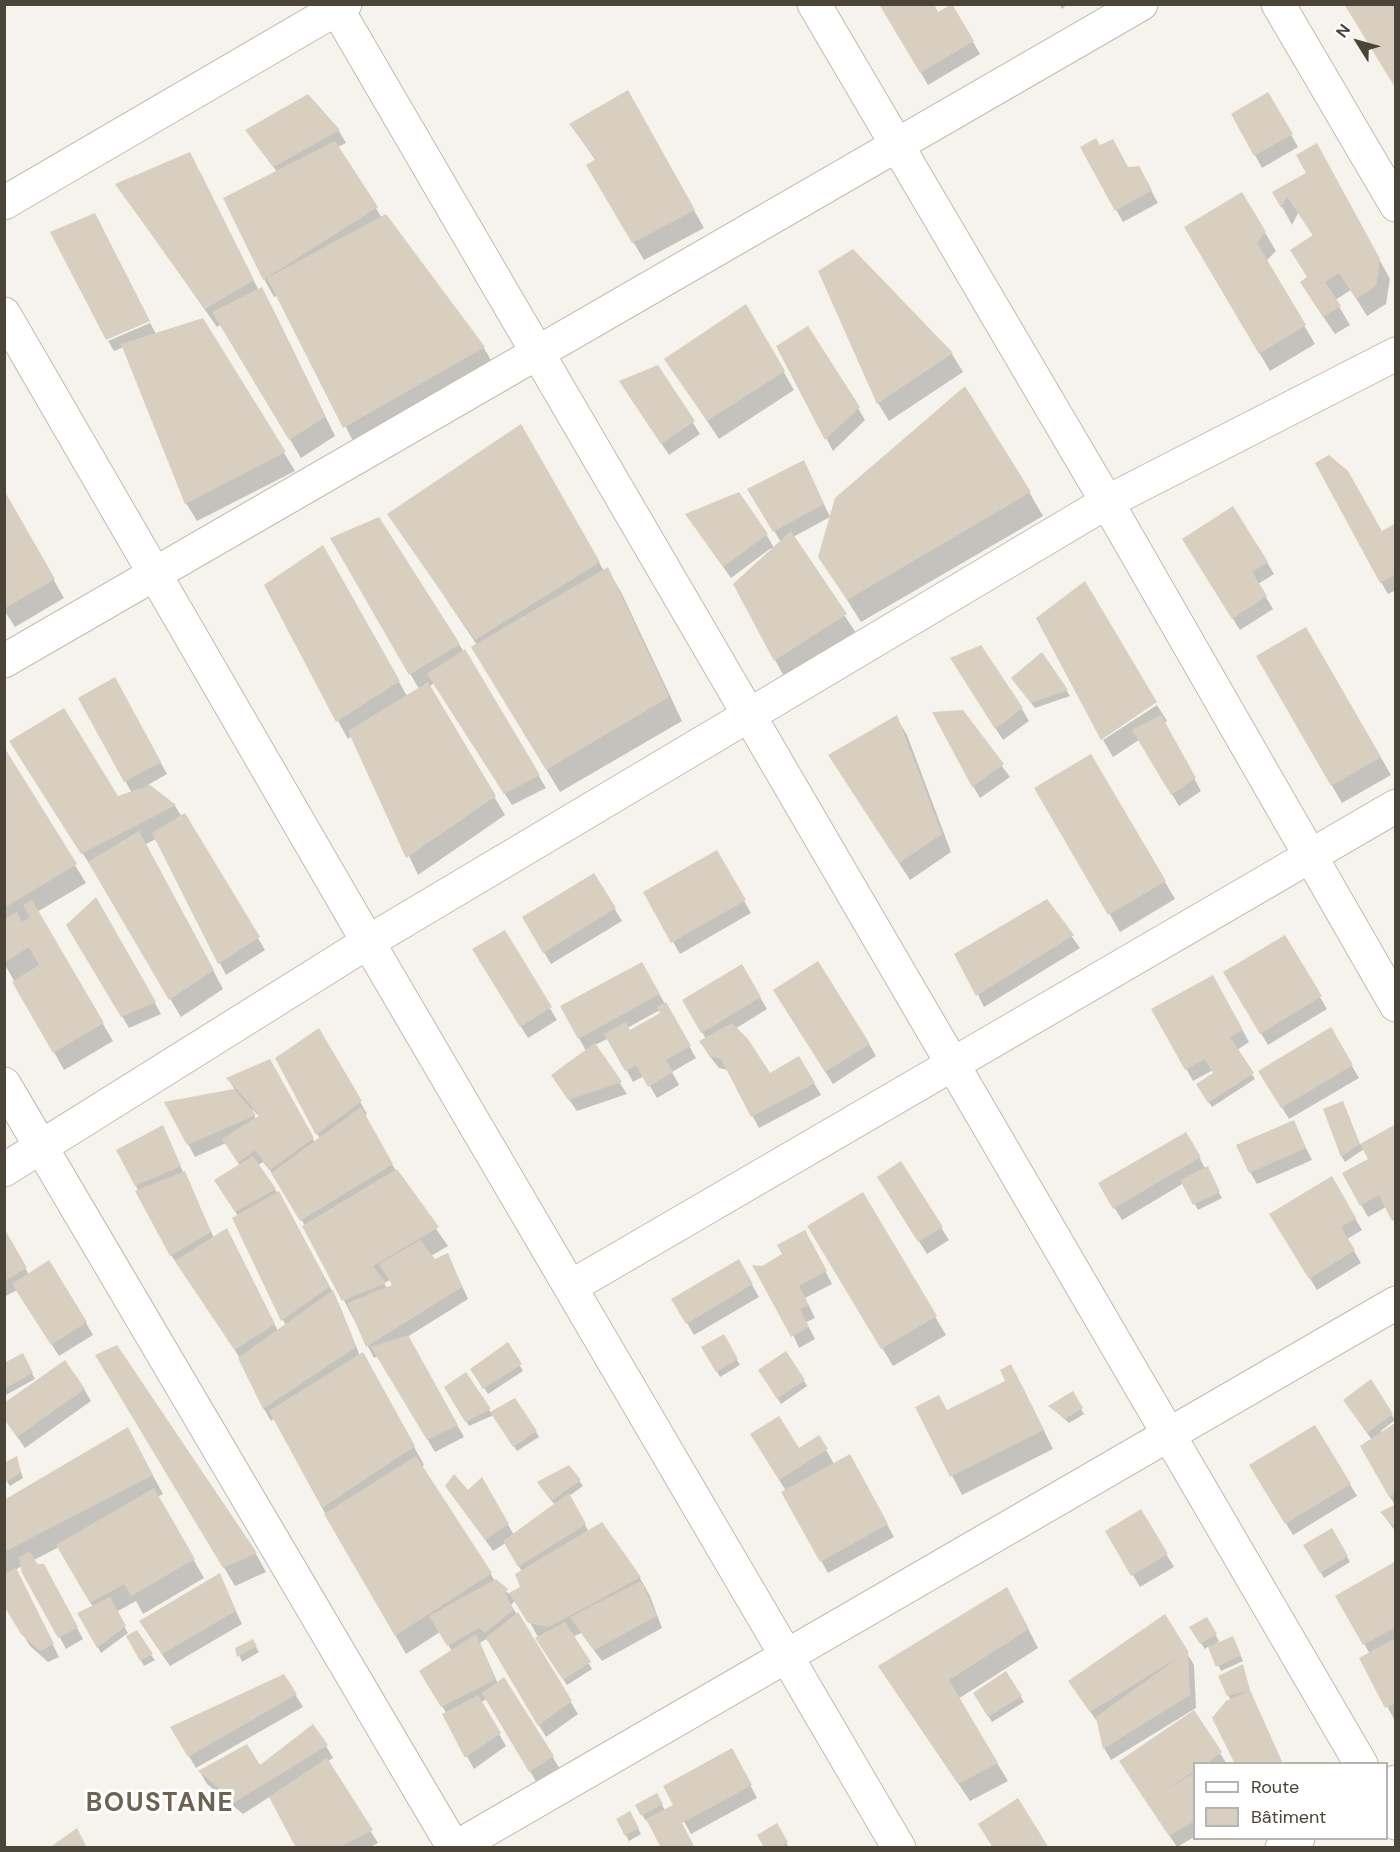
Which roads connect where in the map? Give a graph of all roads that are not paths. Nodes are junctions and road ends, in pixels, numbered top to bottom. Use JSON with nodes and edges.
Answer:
{"nodes":[{"id":1,"x":814,"y":4,"type":"edge"},
{"id":2,"x":1141,"y":4,"type":"edge"},
{"id":3,"x":1278,"y":4,"type":"edge"},
{"id":4,"x":338,"y":6,"type":"edge"},
{"id":5,"x":896,"y":146,"type":"junction"},
{"id":6,"x":4,"y":203,"type":"edge"},
{"id":7,"x":1395,"y":205,"type":"edge"},
{"id":8,"x":4,"y":314,"type":"edge"},
{"id":9,"x":537,"y":353,"type":"junction"},
{"id":10,"x":1395,"y":354,"type":"edge"},
{"id":11,"x":1107,"y":502,"type":"junction"},
{"id":12,"x":156,"y":574,"type":"junction"},
{"id":13,"x":4,"y":661,"type":"edge"},
{"id":14,"x":748,"y":717,"type":"junction"},
{"id":15,"x":1395,"y":806,"type":"edge"},
{"id":16,"x":1309,"y":857,"type":"junction"},
{"id":17,"x":368,"y":942,"type":"junction"},
{"id":18,"x":1395,"y":1005,"type":"edge"},
{"id":19,"x":952,"y":1064,"type":"junction"},
{"id":20,"x":4,"y":1084,"type":"edge"},
{"id":21,"x":42,"y":1148,"type":"junction"},
{"id":22,"x":4,"y":1170,"type":"edge"},
{"id":23,"x":572,"y":1286,"type":"junction"},
{"id":24,"x":1395,"y":1303,"type":"edge"},
{"id":25,"x":1169,"y":1434,"type":"junction"},
{"id":26,"x":787,"y":1655,"type":"junction"},
{"id":27,"x":1360,"y":1762,"type":"edge"},
{"id":28,"x":1296,"y":1840,"type":"edge"},
{"id":29,"x":454,"y":1848,"type":"edge"},
{"id":30,"x":899,"y":1848,"type":"edge"},
{"id":31,"x":1282,"y":1848,"type":"edge"}],
"edges":[{"from":1,"to":5,"type":"street"},
{"from":2,"to":5,"type":"street"},
{"from":3,"to":7,"type":"street"},
{"from":4,"to":6,"type":"street"},
{"from":4,"to":9,"type":"street"},
{"from":5,"to":9,"type":"street"},
{"from":5,"to":11,"type":"street"},
{"from":8,"to":12,"type":"street"},
{"from":9,"to":12,"type":"street"},
{"from":9,"to":14,"type":"street"},
{"from":10,"to":11,"type":"street"},
{"from":11,"to":14,"type":"street"},
{"from":11,"to":16,"type":"street"},
{"from":12,"to":13,"type":"street"},
{"from":12,"to":17,"type":"street"},
{"from":14,"to":17,"type":"street"},
{"from":14,"to":19,"type":"street"},
{"from":15,"to":16,"type":"street"},
{"from":16,"to":18,"type":"street"},
{"from":16,"to":19,"type":"street"},
{"from":17,"to":21,"type":"street"},
{"from":17,"to":23,"type":"street"},
{"from":19,"to":23,"type":"street"},
{"from":19,"to":25,"type":"street"},
{"from":20,"to":21,"type":"street"},
{"from":21,"to":22,"type":"street"},
{"from":21,"to":29,"type":"street"},
{"from":23,"to":26,"type":"street"},
{"from":24,"to":25,"type":"street"},
{"from":25,"to":26,"type":"street"},
{"from":25,"to":27,"type":"street"},
{"from":26,"to":29,"type":"street"},
{"from":26,"to":30,"type":"street"},
{"from":28,"to":31,"type":"street"}]}
